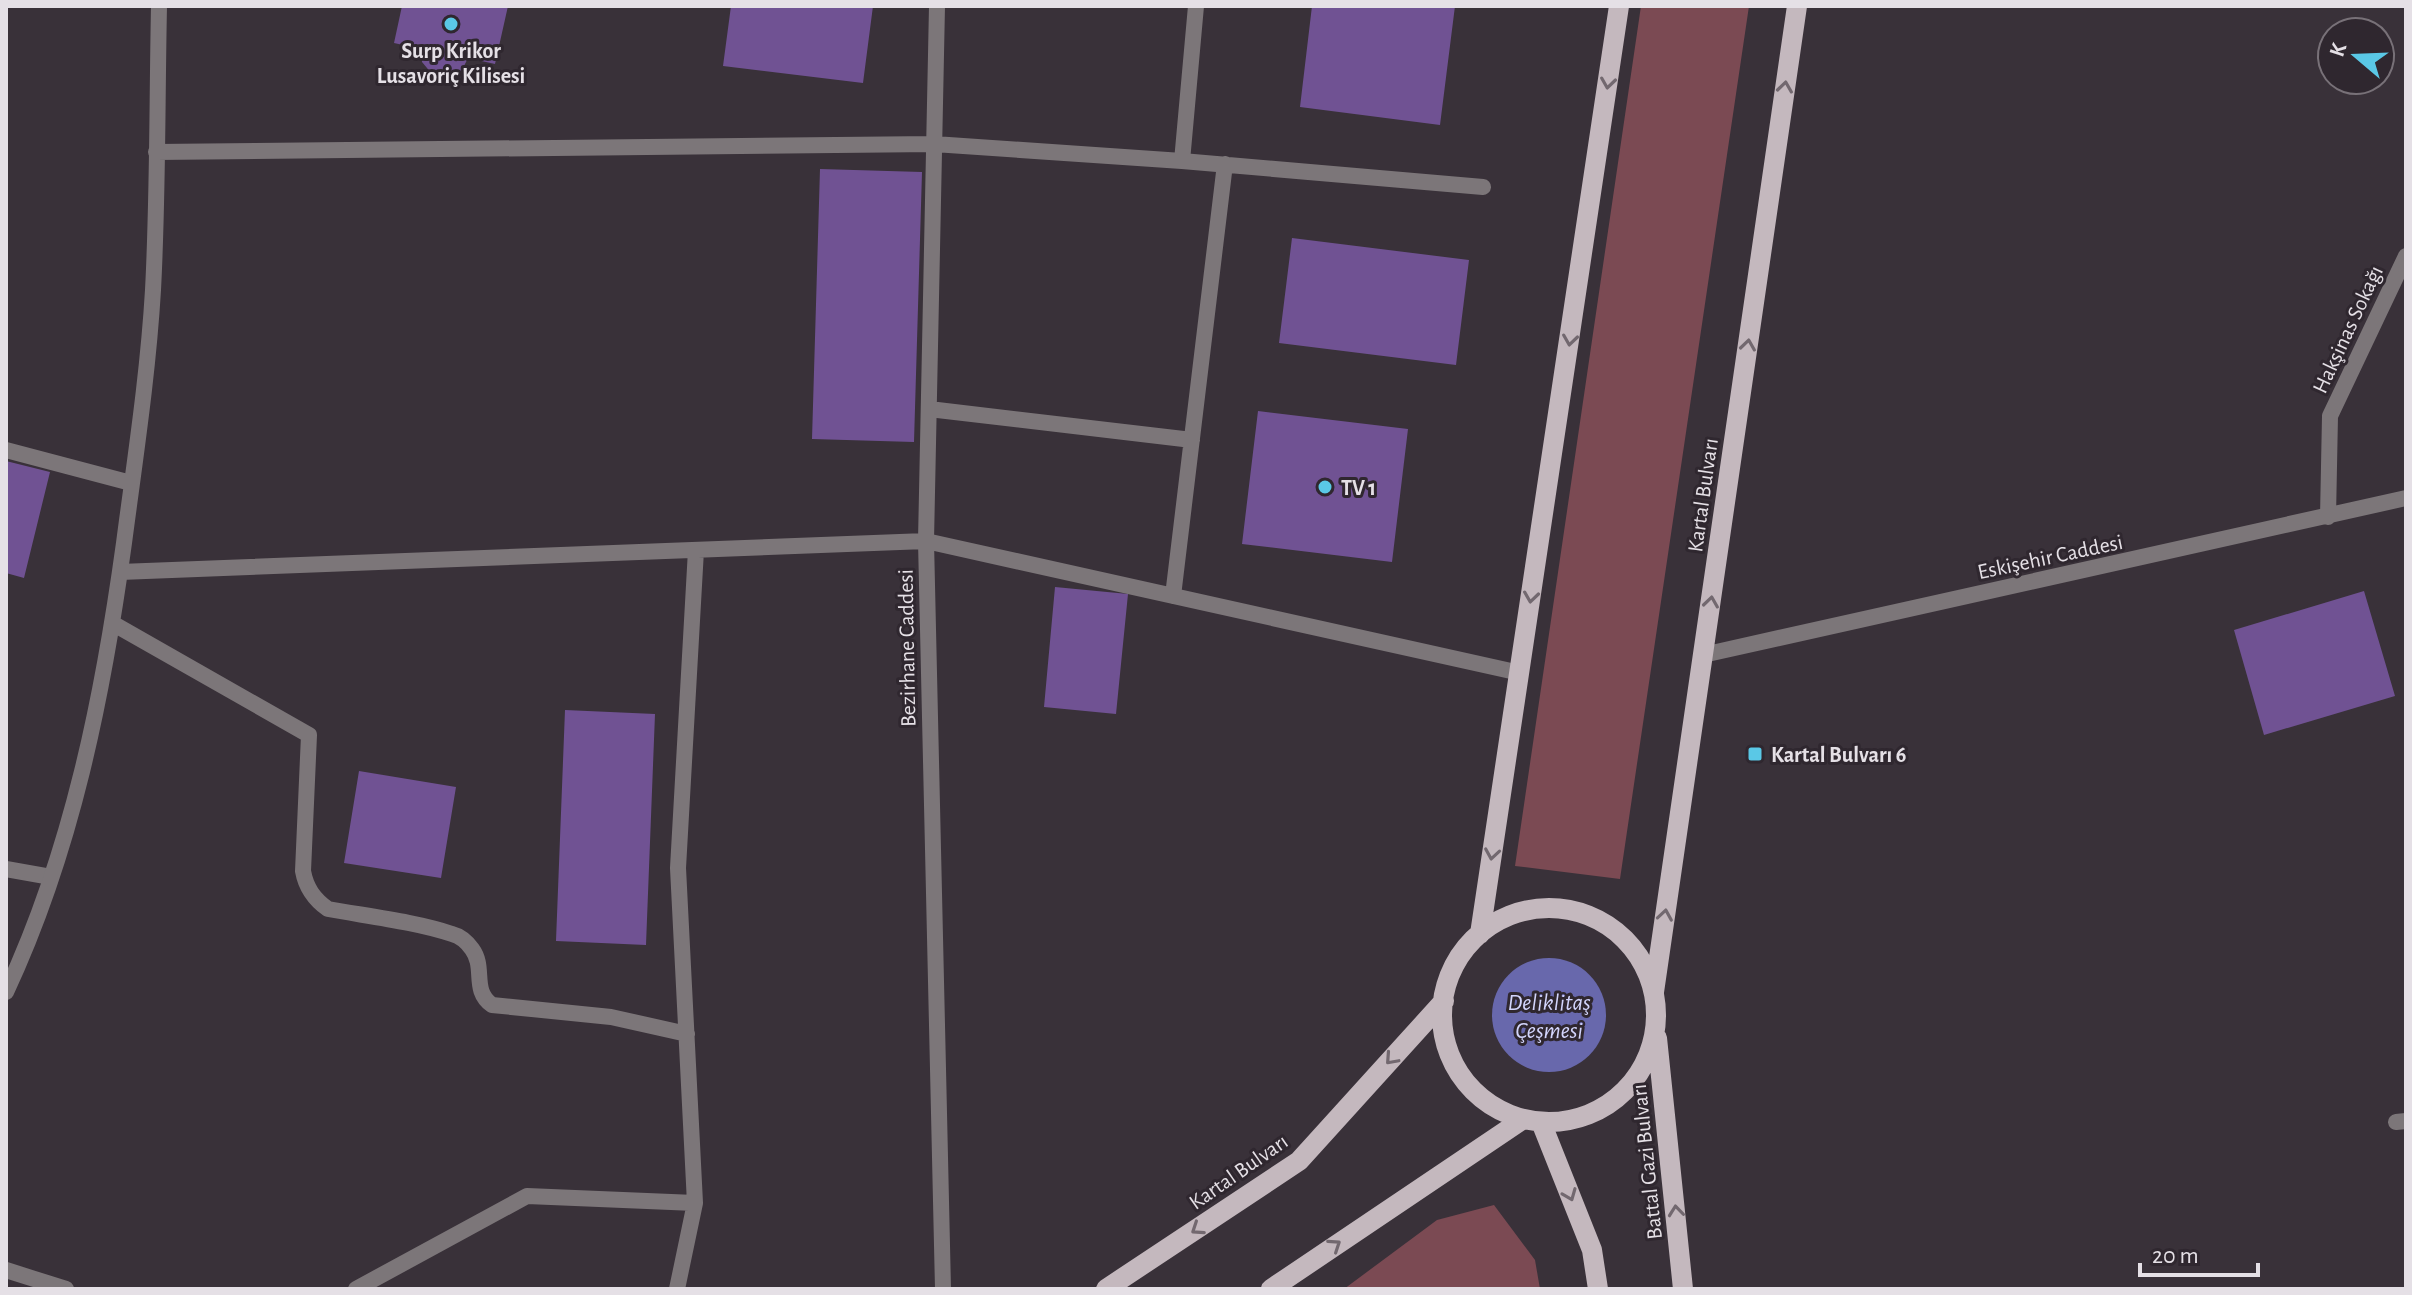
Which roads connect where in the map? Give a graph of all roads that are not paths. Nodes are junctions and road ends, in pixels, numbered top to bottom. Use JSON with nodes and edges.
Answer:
{"nodes":[{"id":1,"x":159,"y":6,"type":"edge"},
{"id":2,"x":937,"y":6,"type":"edge"},
{"id":3,"x":1196,"y":6,"type":"edge"},
{"id":4,"x":1619,"y":6,"type":"edge"},
{"id":5,"x":1797,"y":6,"type":"edge"},
{"id":6,"x":934,"y":144,"type":"junction"},
{"id":7,"x":156,"y":152,"type":"junction"},
{"id":8,"x":1182,"y":161,"type":"junction"},
{"id":9,"x":1225,"y":164,"type":"junction"},
{"id":10,"x":1483,"y":187,"type":"dead end"},
{"id":11,"x":2406,"y":256,"type":"edge"},
{"id":12,"x":929,"y":409,"type":"junction"},
{"id":13,"x":1192,"y":440,"type":"junction"},
{"id":14,"x":6,"y":450,"type":"edge"},
{"id":15,"x":131,"y":483,"type":"junction"},
{"id":16,"x":2406,"y":498,"type":"edge"},
{"id":17,"x":2328,"y":517,"type":"junction"},
{"id":18,"x":926,"y":541,"type":"junction"},
{"id":19,"x":696,"y":550,"type":"junction"},
{"id":20,"x":120,"y":572,"type":"junction"},
{"id":21,"x":1173,"y":596,"type":"junction"},
{"id":22,"x":112,"y":623,"type":"junction"},
{"id":23,"x":1703,"y":655,"type":"junction"},
{"id":24,"x":1520,"y":673,"type":"junction"},
{"id":25,"x":6,"y":869,"type":"edge"},
{"id":26,"x":51,"y":877,"type":"junction"},
{"id":27,"x":1480,"y":934,"type":"junction"},
{"id":28,"x":6,"y":992,"type":"edge"},
{"id":29,"x":1654,"y":992,"type":"junction"},
{"id":30,"x":1444,"y":1001,"type":"junction"},
{"id":31,"x":1656,"y":1030,"type":"junction"},
{"id":32,"x":687,"y":1034,"type":"junction"},
{"id":33,"x":1531,"y":1121,"type":"junction"},
{"id":34,"x":695,"y":1203,"type":"junction"},
{"id":35,"x":6,"y":1270,"type":"edge"},
{"id":36,"x":66,"y":1289,"type":"edge"},
{"id":37,"x":356,"y":1289,"type":"edge"},
{"id":38,"x":677,"y":1289,"type":"edge"},
{"id":39,"x":943,"y":1289,"type":"edge"},
{"id":40,"x":1106,"y":1289,"type":"edge"},
{"id":41,"x":1271,"y":1289,"type":"edge"},
{"id":42,"x":1598,"y":1289,"type":"edge"},
{"id":43,"x":1683,"y":1289,"type":"edge"}],
"edges":[{"from":1,"to":7,"type":"street"},
{"from":2,"to":6,"type":"street","name":"Bezirhane Caddesi"},
{"from":3,"to":8,"type":"street"},
{"from":4,"to":24,"type":"main road","one_way":true},
{"from":23,"to":5,"type":"main road","name":"Kartal Bulvarı","one_way":true},
{"from":6,"to":7,"type":"street"},
{"from":6,"to":8,"type":"street"},
{"from":6,"to":12,"type":"street","name":"Bezirhane Caddesi"},
{"from":7,"to":15,"type":"street"},
{"from":8,"to":9,"type":"street"},
{"from":9,"to":10,"type":"street"},
{"from":9,"to":13,"type":"street"},
{"from":11,"to":17,"type":"street","name":"Hakşinas Sokağı"},
{"from":12,"to":13,"type":"street"},
{"from":12,"to":18,"type":"street","name":"Bezirhane Caddesi"},
{"from":13,"to":21,"type":"street"},
{"from":14,"to":15,"type":"street"},
{"from":15,"to":20,"type":"street"},
{"from":16,"to":17,"type":"street","name":"Eskişehir Caddesi"},
{"from":17,"to":23,"type":"street","name":"Eskişehir Caddesi"},
{"from":18,"to":19,"type":"street"},
{"from":18,"to":21,"type":"street"},
{"from":18,"to":39,"type":"street","name":"Bezirhane Caddesi"},
{"from":19,"to":20,"type":"street"},
{"from":19,"to":32,"type":"street"},
{"from":20,"to":22,"type":"street"},
{"from":21,"to":24,"type":"street"},
{"from":22,"to":26,"type":"street"},
{"from":22,"to":32,"type":"street"},
{"from":29,"to":23,"type":"main road","name":"Kartal Bulvarı","one_way":true},
{"from":24,"to":27,"type":"main road","one_way":true},
{"from":25,"to":26,"type":"street"},
{"from":26,"to":28,"type":"street"},
{"from":27,"to":29,"type":"main road"},
{"from":27,"to":30,"type":"main road"},
{"from":29,"to":31,"type":"main road"},
{"from":30,"to":33,"type":"main road"},
{"from":30,"to":40,"type":"main road","name":"Kartal Bulvarı","one_way":true},
{"from":31,"to":33,"type":"main road"},
{"from":43,"to":31,"type":"main road","name":"Battal Gazi Bulvarı","one_way":true},
{"from":32,"to":34,"type":"street"},
{"from":41,"to":33,"type":"main road","one_way":true},
{"from":33,"to":42,"type":"main road","one_way":true},
{"from":34,"to":37,"type":"street"},
{"from":34,"to":38,"type":"street"},
{"from":35,"to":36,"type":"street"}]}
